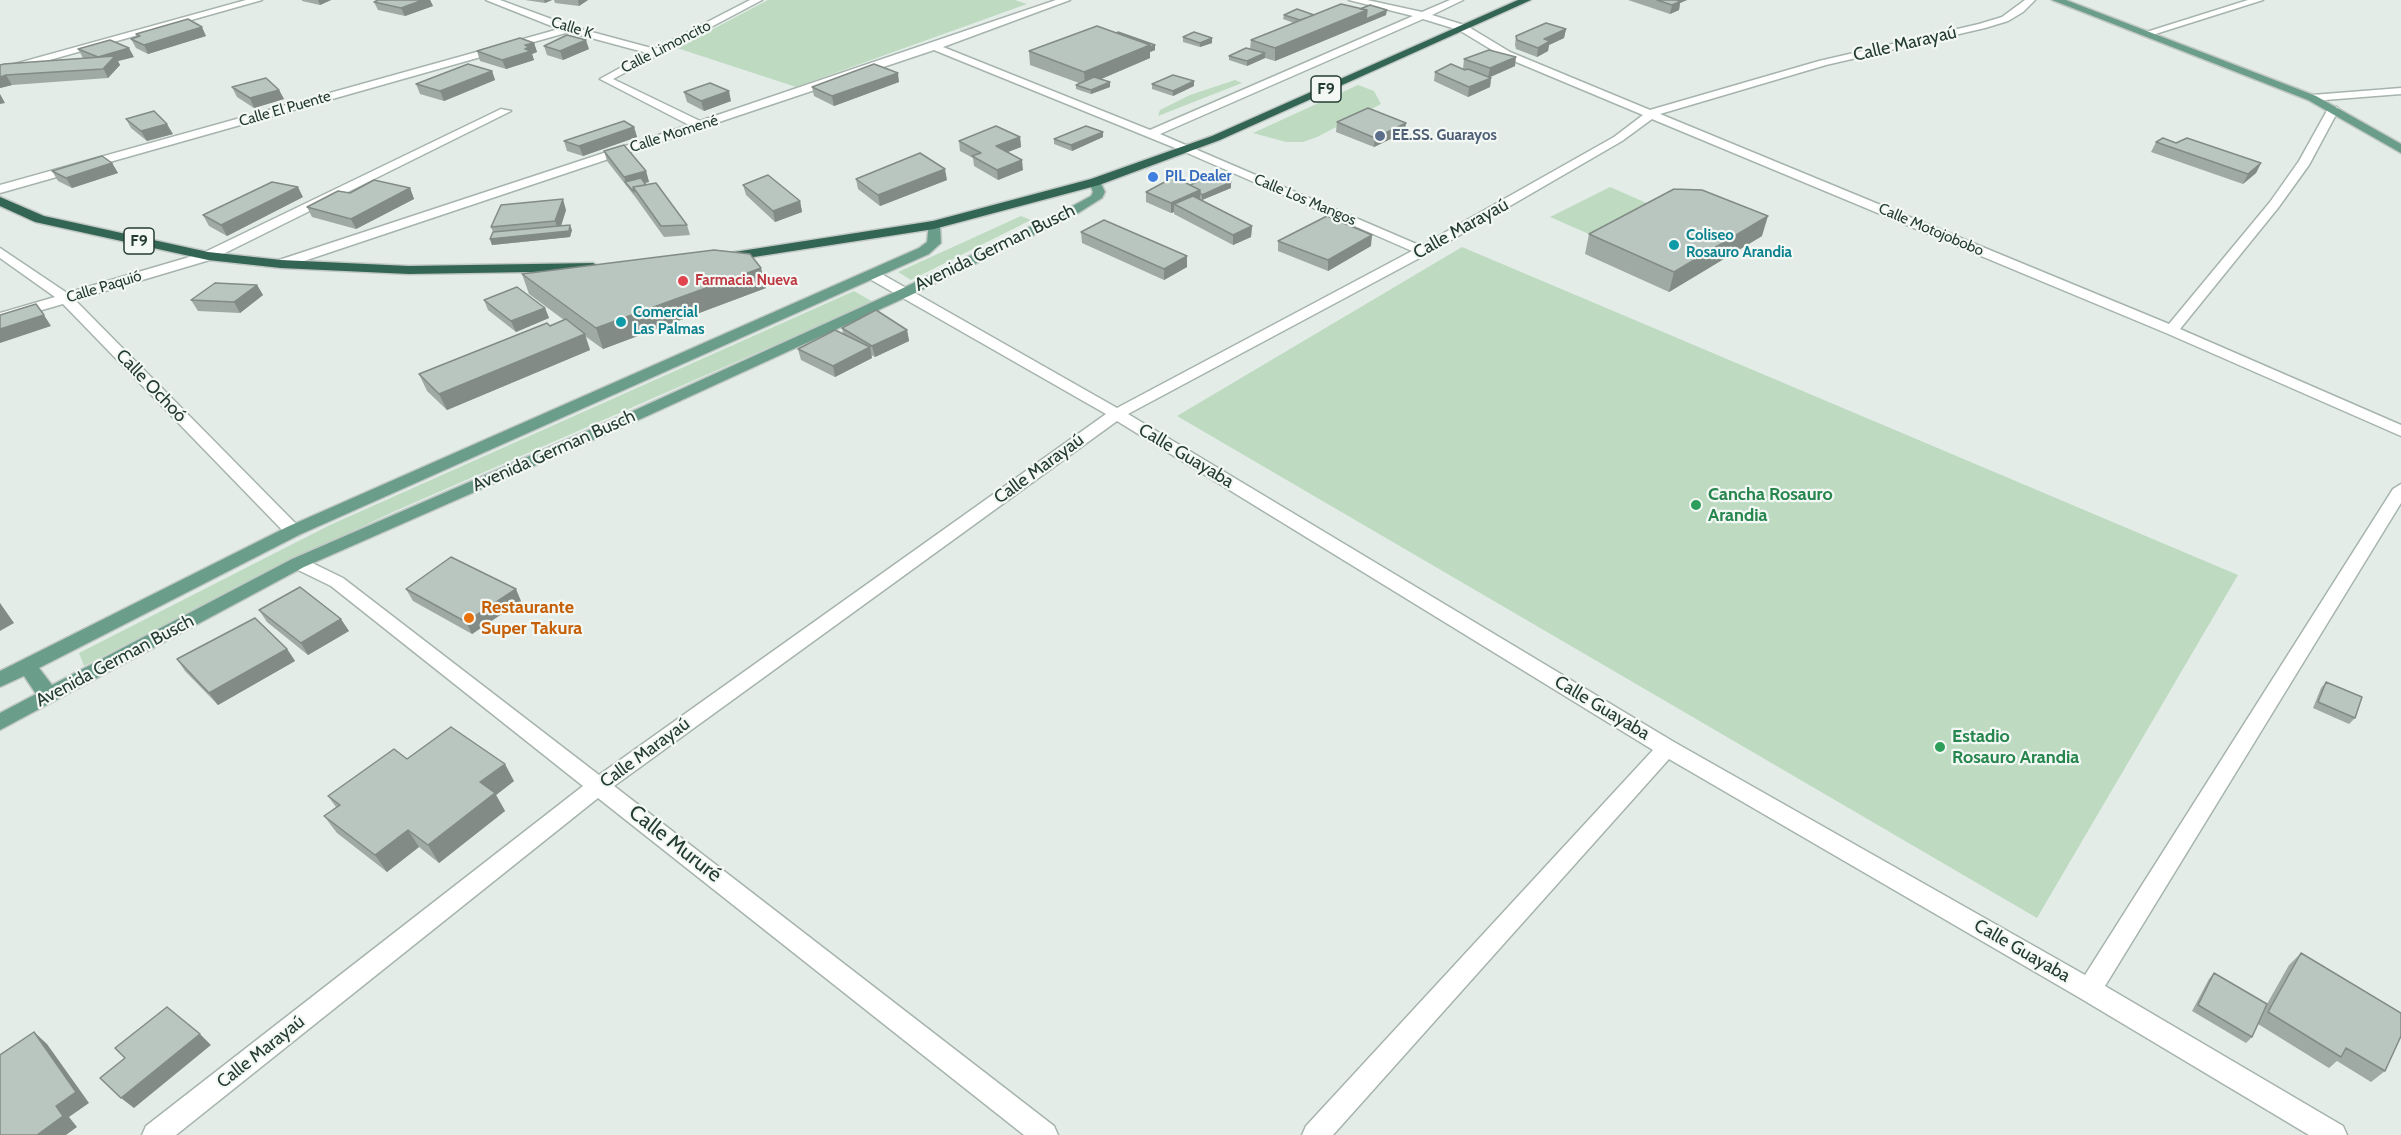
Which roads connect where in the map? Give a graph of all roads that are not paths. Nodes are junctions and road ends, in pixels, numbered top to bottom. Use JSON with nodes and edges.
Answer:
{"nodes":[{"id":1,"x":257,"y":0,"type":"edge"},
{"id":2,"x":491,"y":0,"type":"edge"},
{"id":3,"x":757,"y":0,"type":"edge"},
{"id":4,"x":1065,"y":0,"type":"edge"},
{"id":5,"x":1354,"y":0,"type":"edge"},
{"id":6,"x":1458,"y":0,"type":"edge"},
{"id":7,"x":1526,"y":0,"type":"edge"},
{"id":8,"x":2030,"y":0,"type":"edge"},
{"id":9,"x":2057,"y":0,"type":"edge"},
{"id":10,"x":2258,"y":0,"type":"edge"},
{"id":11,"x":1422,"y":15,"type":"junction"},
{"id":12,"x":569,"y":28,"type":"junction"},
{"id":13,"x":1463,"y":28,"type":"junction"},
{"id":14,"x":2145,"y":34,"type":"junction"},
{"id":15,"x":934,"y":47,"type":"junction"},
{"id":16,"x":655,"y":52,"type":"junction"},
{"id":17,"x":0,"y":71,"type":"edge"},
{"id":18,"x":2401,"y":91,"type":"edge"},
{"id":19,"x":2312,"y":98,"type":"junction"},
{"id":20,"x":2333,"y":109,"type":"junction"},
{"id":21,"x":505,"y":111,"type":"dead end"},
{"id":22,"x":1652,"y":113,"type":"junction"},
{"id":23,"x":699,"y":125,"type":"junction"},
{"id":24,"x":1151,"y":134,"type":"junction"},
{"id":25,"x":2401,"y":149,"type":"edge"},
{"id":26,"x":1189,"y":150,"type":"junction"},
{"id":27,"x":1095,"y":182,"type":"junction"},
{"id":28,"x":0,"y":189,"type":"edge"},
{"id":29,"x":0,"y":201,"type":"edge"},
{"id":30,"x":934,"y":225,"type":"junction"},
{"id":31,"x":1422,"y":251,"type":"junction"},
{"id":32,"x":0,"y":252,"type":"edge"},
{"id":33,"x":208,"y":256,"type":"junction"},
{"id":34,"x":717,"y":258,"type":"edge"},
{"id":35,"x":281,"y":264,"type":"junction"},
{"id":36,"x":601,"y":266,"type":"edge"},
{"id":37,"x":873,"y":275,"type":"junction"},
{"id":38,"x":904,"y":293,"type":"junction"},
{"id":39,"x":66,"y":299,"type":"junction"},
{"id":40,"x":0,"y":318,"type":"edge"},
{"id":41,"x":2171,"y":330,"type":"junction"},
{"id":42,"x":1117,"y":414,"type":"junction"},
{"id":43,"x":2401,"y":431,"type":"edge"},
{"id":44,"x":2401,"y":489,"type":"edge"},
{"id":45,"x":293,"y":531,"type":"junction"},
{"id":46,"x":298,"y":563,"type":"junction"},
{"id":47,"x":27,"y":666,"type":"junction"},
{"id":48,"x":0,"y":680,"type":"edge"},
{"id":49,"x":49,"y":696,"type":"junction"},
{"id":50,"x":0,"y":722,"type":"edge"},
{"id":51,"x":1667,"y":748,"type":"junction"},
{"id":52,"x":600,"y":785,"type":"junction"},
{"id":53,"x":2089,"y":990,"type":"junction"},
{"id":54,"x":155,"y":1135,"type":"edge"},
{"id":55,"x":1045,"y":1135,"type":"edge"},
{"id":56,"x":1315,"y":1135,"type":"edge"},
{"id":57,"x":2334,"y":1135,"type":"edge"}],
"edges":[{"from":1,"to":17,"type":"street"},
{"from":2,"to":12,"type":"street","name":"Calle K"},
{"from":3,"to":16,"type":"street","name":"Calle Limoncito"},
{"from":4,"to":15,"type":"street","name":"Calle Momené"},
{"from":5,"to":11,"type":"street","name":"Calle Motojobobo"},
{"from":6,"to":11,"type":"street"},
{"from":7,"to":13,"type":"highway","number":"F9"},
{"from":8,"to":22,"type":"street","name":"Calle Marayaú"},
{"from":9,"to":14,"type":"main road"},
{"from":10,"to":14,"type":"street"},
{"from":11,"to":13,"type":"street","name":"Calle Motojobobo"},
{"from":11,"to":24,"type":"street"},
{"from":12,"to":16,"type":"street","name":"Calle K"},
{"from":12,"to":28,"type":"street","name":"Calle El Puente"},
{"from":13,"to":22,"type":"street","name":"Calle Motojobobo"},
{"from":13,"to":26,"type":"highway","number":"F9"},
{"from":14,"to":19,"type":"main road"},
{"from":15,"to":23,"type":"street","name":"Calle Momené"},
{"from":15,"to":24,"type":"street","name":"Calle Los Mangos"},
{"from":16,"to":23,"type":"street","name":"Calle Limoncito"},
{"from":18,"to":19,"type":"street"},
{"from":19,"to":20,"type":"main road"},
{"from":20,"to":25,"type":"main road"},
{"from":20,"to":41,"type":"street"},
{"from":21,"to":33,"type":"street","name":"Calle Paquió"},
{"from":22,"to":31,"type":"street","name":"Calle Marayaú"},
{"from":22,"to":41,"type":"street","name":"Calle Motojobobo"},
{"from":23,"to":35,"type":"street","name":"Calle Momené"},
{"from":24,"to":26,"type":"street","name":"Calle Los Mangos"},
{"from":26,"to":27,"type":"highway","number":"F9"},
{"from":26,"to":31,"type":"street","name":"Calle Los Mangos"},
{"from":27,"to":30,"type":"highway","number":"F9"},
{"from":27,"to":38,"type":"main road","name":"Avenida German Busch"},
{"from":29,"to":33,"type":"highway","number":"F9"},
{"from":30,"to":34,"type":"highway","number":"F9"},
{"from":30,"to":37,"type":"main road","name":"Avenida German Busch"},
{"from":31,"to":42,"type":"street","name":"Calle Marayaú"},
{"from":32,"to":39,"type":"street","name":"Calle Ochoó"},
{"from":33,"to":35,"type":"highway","number":"F9"},
{"from":33,"to":39,"type":"street","name":"Calle Paquió"},
{"from":35,"to":36,"type":"highway","number":"F9"},
{"from":37,"to":38,"type":"street","name":"Calle Guayaba"},
{"from":37,"to":45,"type":"main road","name":"Avenida German Busch"},
{"from":38,"to":42,"type":"street","name":"Calle Guayaba"},
{"from":38,"to":46,"type":"main road","name":"Avenida German Busch"},
{"from":39,"to":40,"type":"street","name":"Calle Paquió"},
{"from":39,"to":45,"type":"street","name":"Calle Ochoó"},
{"from":41,"to":43,"type":"street","name":"Calle Motojobobo"},
{"from":42,"to":51,"type":"street","name":"Calle Guayaba"},
{"from":42,"to":52,"type":"street","name":"Calle Marayaú"},
{"from":44,"to":53,"type":"street"},
{"from":45,"to":47,"type":"main road","name":"Avenida German Busch"},
{"from":46,"to":49,"type":"main road","name":"Avenida German Busch"},
{"from":46,"to":52,"type":"street","name":"Calle Mururé"},
{"from":47,"to":48,"type":"main road","name":"Avenida German Busch"},
{"from":47,"to":49,"type":"main road"},
{"from":49,"to":50,"type":"main road","name":"Avenida German Busch"},
{"from":51,"to":53,"type":"street","name":"Calle Guayaba"},
{"from":51,"to":56,"type":"street"},
{"from":52,"to":54,"type":"street","name":"Calle Marayaú"},
{"from":52,"to":55,"type":"street","name":"Calle Mururé"},
{"from":53,"to":57,"type":"street","name":"Calle Guayaba"}]}
